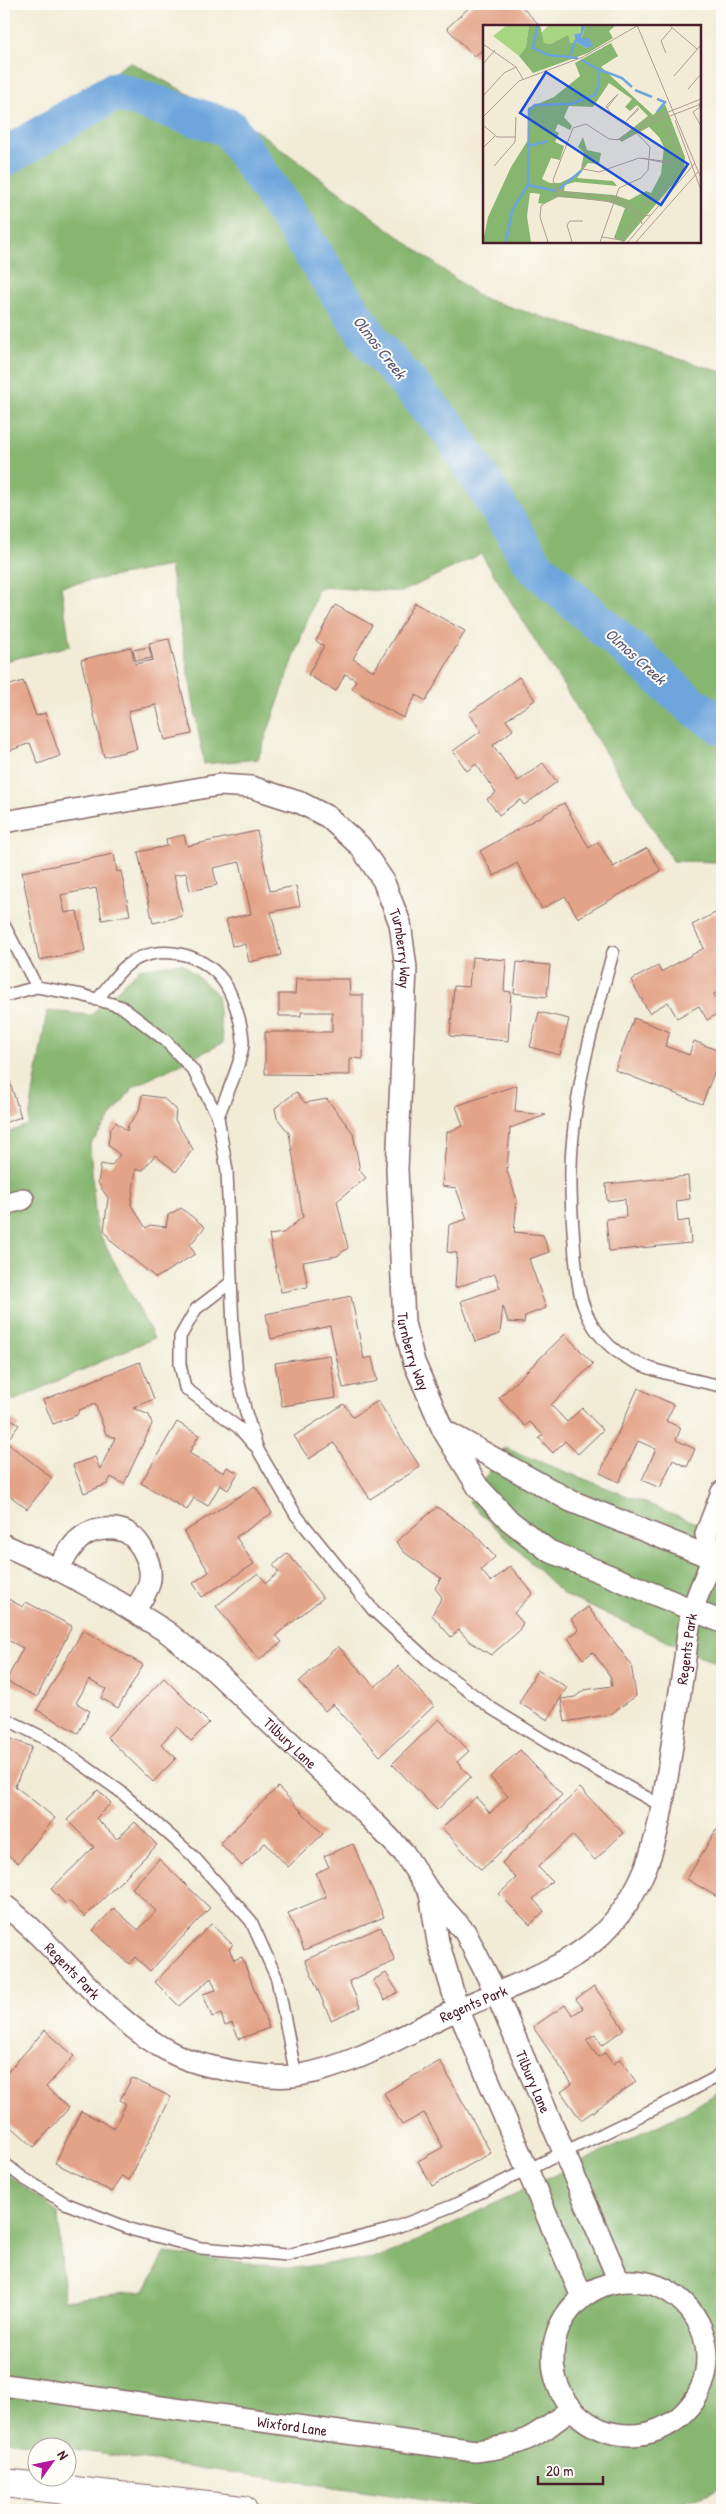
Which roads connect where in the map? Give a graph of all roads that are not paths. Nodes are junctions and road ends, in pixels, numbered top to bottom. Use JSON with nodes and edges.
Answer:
{"nodes":[{"id":1,"x":4,"y":822,"type":"edge"},
{"id":2,"x":4,"y":925,"type":"edge"},
{"id":3,"x":612,"y":952,"type":"dead end"},
{"id":4,"x":37,"y":987,"type":"junction"},
{"id":5,"x":4,"y":996,"type":"edge"},
{"id":6,"x":96,"y":1000,"type":"junction"},
{"id":7,"x":218,"y":1117,"type":"junction"},
{"id":8,"x":230,"y":1283,"type":"junction"},
{"id":9,"x":722,"y":1386,"type":"edge"},
{"id":10,"x":443,"y":1430,"type":"junction"},
{"id":11,"x":258,"y":1450,"type":"junction"},
{"id":12,"x":722,"y":1492,"type":"edge"},
{"id":13,"x":4,"y":1545,"type":"edge"},
{"id":14,"x":719,"y":1558,"type":"edge"},
{"id":15,"x":57,"y":1569,"type":"junction"},
{"id":16,"x":692,"y":1610,"type":"junction"},
{"id":17,"x":134,"y":1611,"type":"junction"},
{"id":18,"x":722,"y":1622,"type":"edge"},
{"id":19,"x":4,"y":1718,"type":"edge"},
{"id":20,"x":662,"y":1806,"type":"junction"},
{"id":21,"x":430,"y":1893,"type":"junction"},
{"id":22,"x":4,"y":1905,"type":"edge"},
{"id":23,"x":496,"y":1993,"type":"junction"},
{"id":24,"x":458,"y":2009,"type":"junction"},
{"id":25,"x":722,"y":2071,"type":"edge"},
{"id":26,"x":296,"y":2076,"type":"junction"},
{"id":27,"x":565,"y":2152,"type":"junction"},
{"id":28,"x":4,"y":2163,"type":"edge"},
{"id":29,"x":527,"y":2171,"type":"junction"},
{"id":30,"x":619,"y":2281,"type":"junction"},
{"id":31,"x":582,"y":2297,"type":"junction"},
{"id":32,"x":715,"y":2349,"type":"edge"},
{"id":33,"x":4,"y":2384,"type":"edge"},
{"id":34,"x":571,"y":2409,"type":"junction"},
{"id":35,"x":4,"y":2483,"type":"edge"},
{"id":36,"x":243,"y":2510,"type":"edge"}],
"edges":[{"from":1,"to":10,"type":"street","name":"Turnberry Way"},
{"from":2,"to":4,"type":"lane"},
{"from":3,"to":9,"type":"lane"},
{"from":4,"to":5,"type":"lane"},
{"from":4,"to":6,"type":"lane"},
{"from":6,"to":7,"type":"lane"},
{"from":6,"to":7,"type":"lane"},
{"from":7,"to":8,"type":"lane"},
{"from":8,"to":11,"type":"lane"},
{"from":8,"to":11,"type":"lane"},
{"from":10,"to":14,"type":"street"},
{"from":10,"to":16,"type":"street","name":"Turnberry Way"},
{"from":11,"to":20,"type":"lane"},
{"from":12,"to":14,"type":"street"},
{"from":13,"to":15,"type":"street","name":"Tilbury Lane"},
{"from":14,"to":16,"type":"street","name":"Regents Park"},
{"from":15,"to":17,"type":"street","name":"Tilbury Lane"},
{"from":15,"to":17,"type":"street"},
{"from":16,"to":18,"type":"street","name":"Turnberry Way"},
{"from":16,"to":20,"type":"street","name":"Regents Park"},
{"from":17,"to":21,"type":"street","name":"Tilbury Lane"},
{"from":19,"to":26,"type":"lane"},
{"from":20,"to":23,"type":"street","name":"Regents Park"},
{"from":21,"to":23,"type":"street","name":"Tilbury Lane"},
{"from":21,"to":24,"type":"street","name":"Tilbury Lane"},
{"from":22,"to":26,"type":"street","name":"Regents Park"},
{"from":23,"to":24,"type":"street","name":"Regents Park"},
{"from":23,"to":27,"type":"street","name":"Tilbury Lane"},
{"from":24,"to":26,"type":"street","name":"Regents Park"},
{"from":24,"to":29,"type":"street","name":"Tilbury Lane"},
{"from":25,"to":27,"type":"lane"},
{"from":27,"to":29,"type":"lane"},
{"from":27,"to":30,"type":"street","name":"Tilbury Lane"},
{"from":28,"to":29,"type":"lane"},
{"from":29,"to":31,"type":"street","name":"Tilbury Lane"},
{"from":30,"to":31,"type":"street"},
{"from":30,"to":32,"type":"street"},
{"from":31,"to":34,"type":"street"},
{"from":32,"to":34,"type":"street"},
{"from":33,"to":34,"type":"street","name":"Wixford Lane"},
{"from":35,"to":36,"type":"main road"}]}
